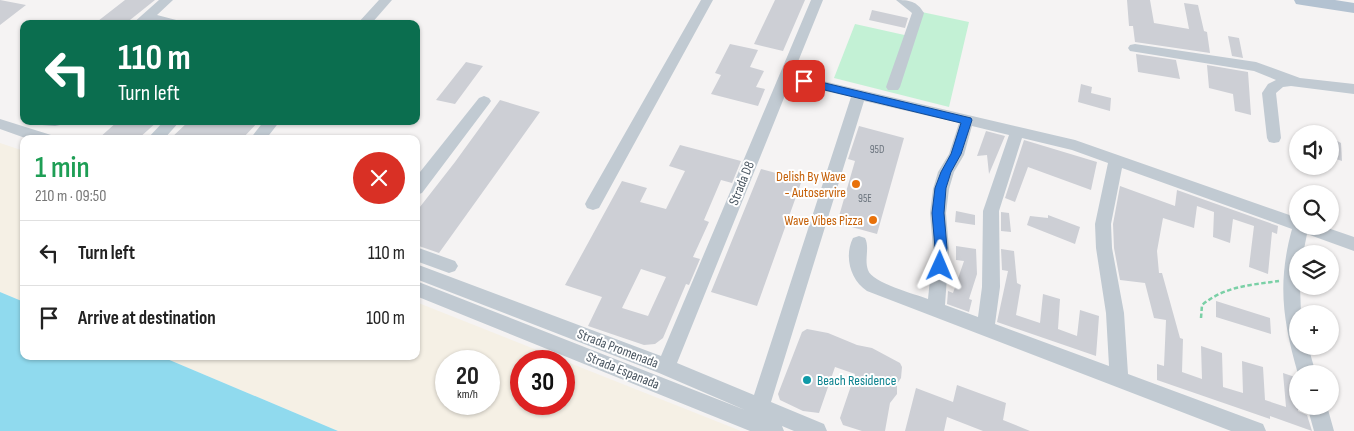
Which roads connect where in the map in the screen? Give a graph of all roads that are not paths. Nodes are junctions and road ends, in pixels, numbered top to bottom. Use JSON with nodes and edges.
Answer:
{"nodes":[{"id":1,"x":167,"y":0,"type":"edge"},
{"id":2,"x":386,"y":0,"type":"edge"},
{"id":3,"x":707,"y":0,"type":"edge"},
{"id":4,"x":817,"y":0,"type":"edge"},
{"id":5,"x":902,"y":0,"type":"edge"},
{"id":6,"x":1302,"y":0,"type":"edge"},
{"id":7,"x":1339,"y":0,"type":"edge"},
{"id":8,"x":1354,"y":2,"type":"edge"},
{"id":9,"x":1354,"y":8,"type":"edge"},
{"id":10,"x":143,"y":20,"type":"edge"},
{"id":11,"x":367,"y":20,"type":"edge"},
{"id":12,"x":1136,"y":48,"type":"dead end"},
{"id":13,"x":785,"y":77,"type":"junction"},
{"id":14,"x":1291,"y":82,"type":"junction"},
{"id":15,"x":893,"y":87,"type":"dead end"},
{"id":16,"x":1354,"y":88,"type":"edge"},
{"id":17,"x":859,"y":95,"type":"junction"},
{"id":18,"x":484,"y":101,"type":"dead end"},
{"id":19,"x":20,"y":119,"type":"edge"},
{"id":20,"x":967,"y":120,"type":"junction"},
{"id":21,"x":169,"y":125,"type":"edge"},
{"id":22,"x":269,"y":125,"type":"edge"},
{"id":23,"x":4,"y":129,"type":"edge"},
{"id":24,"x":1017,"y":132,"type":"junction"},
{"id":25,"x":29,"y":135,"type":"edge"},
{"id":26,"x":158,"y":135,"type":"edge"},
{"id":27,"x":261,"y":135,"type":"edge"},
{"id":28,"x":1274,"y":138,"type":"dead end"},
{"id":29,"x":20,"y":140,"type":"edge"},
{"id":30,"x":1117,"y":160,"type":"junction"},
{"id":31,"x":420,"y":184,"type":"edge"},
{"id":32,"x":593,"y":204,"type":"dead end"},
{"id":33,"x":1289,"y":222,"type":"edge"},
{"id":34,"x":1298,"y":235,"type":"edge"},
{"id":35,"x":1327,"y":235,"type":"edge"},
{"id":36,"x":859,"y":243,"type":"dead end"},
{"id":37,"x":1354,"y":244,"type":"edge"},
{"id":38,"x":420,"y":255,"type":"edge"},
{"id":39,"x":449,"y":266,"type":"dead end"},
{"id":40,"x":420,"y":273,"type":"edge"},
{"id":41,"x":420,"y":290,"type":"edge"},
{"id":42,"x":1292,"y":305,"type":"edge"},
{"id":43,"x":936,"y":310,"type":"junction"},
{"id":44,"x":985,"y":328,"type":"junction"},
{"id":45,"x":666,"y":367,"type":"junction"},
{"id":46,"x":1119,"y":379,"type":"junction"},
{"id":47,"x":760,"y":407,"type":"junction"},
{"id":48,"x":1319,"y":415,"type":"edge"},
{"id":49,"x":774,"y":431,"type":"edge"},
{"id":50,"x":817,"y":431,"type":"edge"},
{"id":51,"x":1256,"y":431,"type":"edge"},
{"id":52,"x":1324,"y":431,"type":"edge"}],
"edges":[{"from":1,"to":10,"type":"street"},
{"from":2,"to":11,"type":"street"},
{"from":3,"to":32,"type":"street"},
{"from":4,"to":13,"type":"street","name":"Strada D8"},
{"from":5,"to":15,"type":"street"},
{"from":6,"to":9,"type":"main road"},
{"from":7,"to":8,"type":"main road"},
{"from":12,"to":14,"type":"street"},
{"from":13,"to":17,"type":"street"},
{"from":13,"to":45,"type":"street","name":"Strada D8"},
{"from":14,"to":16,"type":"street"},
{"from":14,"to":28,"type":"street"},
{"from":17,"to":20,"type":"street"},
{"from":17,"to":47,"type":"street"},
{"from":18,"to":31,"type":"street"},
{"from":19,"to":23,"type":"street"},
{"from":20,"to":24,"type":"street"},
{"from":20,"to":43,"type":"street"},
{"from":21,"to":26,"type":"street"},
{"from":22,"to":27,"type":"street"},
{"from":23,"to":25,"type":"street"},
{"from":23,"to":29,"type":"street"},
{"from":24,"to":30,"type":"street"},
{"from":24,"to":44,"type":"street"},
{"from":30,"to":33,"type":"street"},
{"from":30,"to":46,"type":"street"},
{"from":34,"to":42,"type":"street"},
{"from":35,"to":37,"type":"street"},
{"from":36,"to":43,"type":"street"},
{"from":38,"to":39,"type":"street"},
{"from":40,"to":45,"type":"street","name":"Strada Promenada"},
{"from":41,"to":49,"type":"street","name":"Strada Espanada"},
{"from":43,"to":44,"type":"street"},
{"from":44,"to":46,"type":"street"},
{"from":45,"to":47,"type":"street","name":"Strada Promenada"},
{"from":46,"to":51,"type":"street"},
{"from":47,"to":50,"type":"street","name":"Strada Promenada"},
{"from":48,"to":52,"type":"street"}]}
